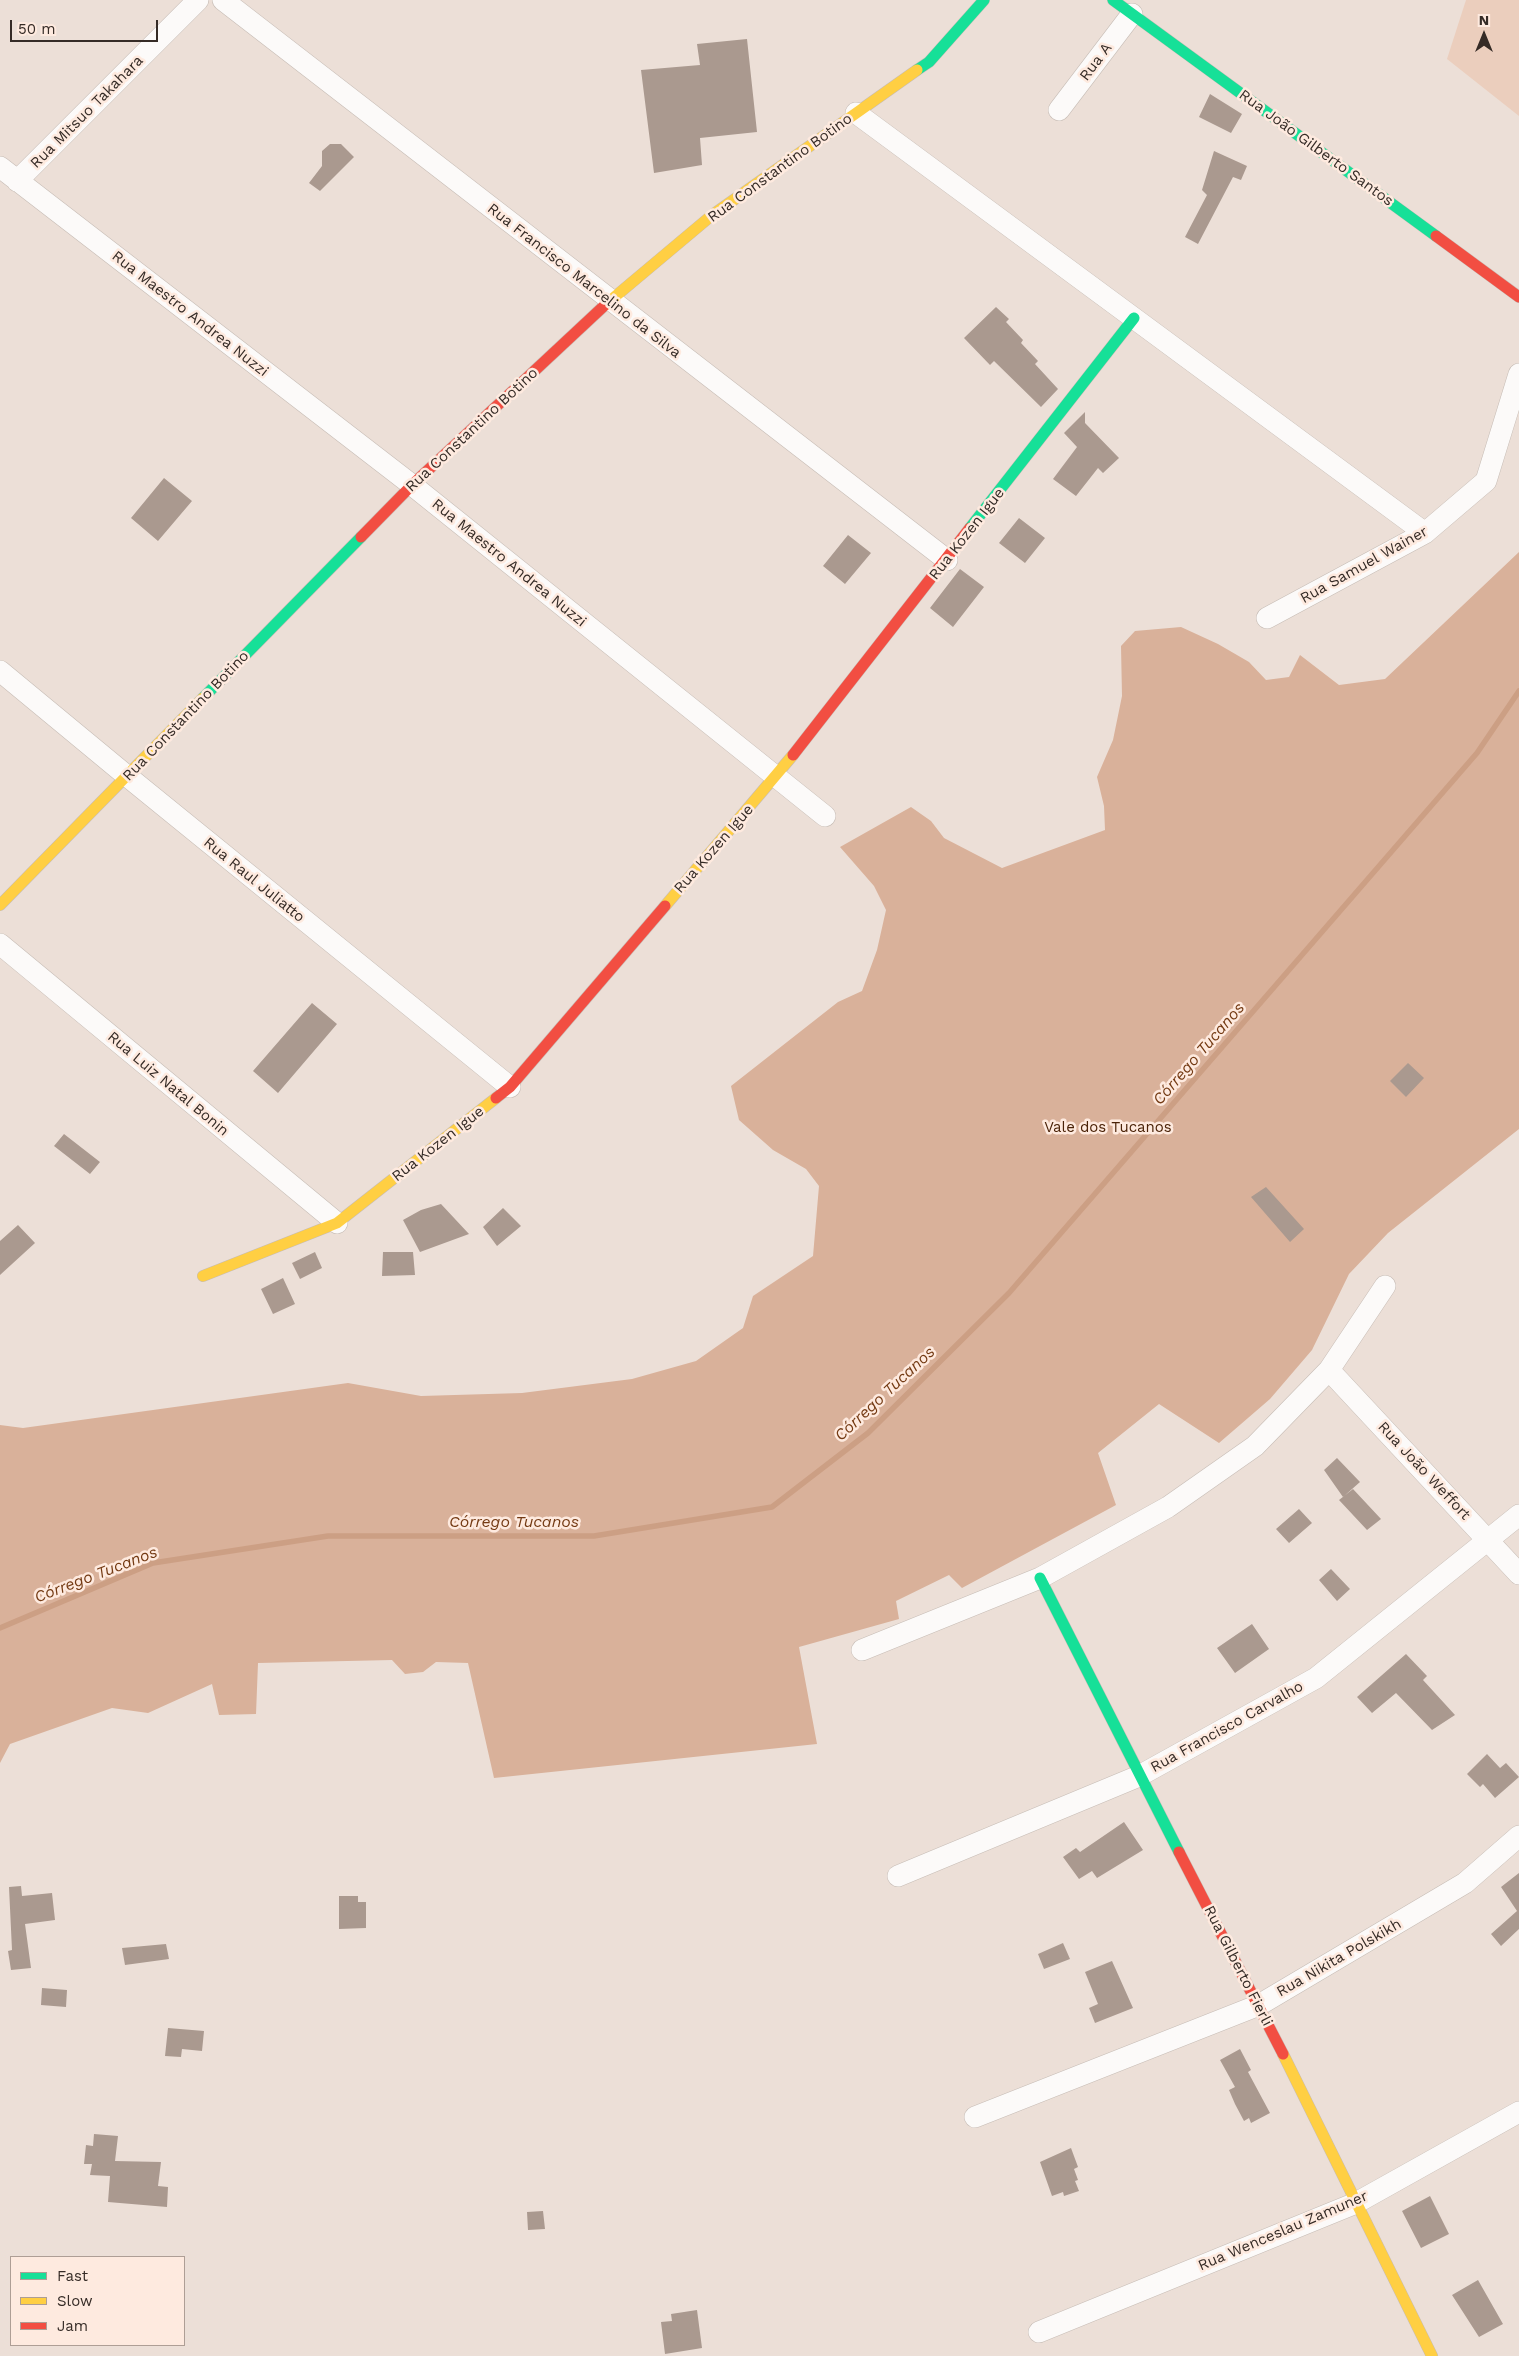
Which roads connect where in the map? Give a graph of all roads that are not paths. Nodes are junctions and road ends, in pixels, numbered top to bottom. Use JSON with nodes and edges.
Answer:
{"nodes":[{"id":1,"x":198,"y":0,"type":"edge"},
{"id":2,"x":223,"y":0,"type":"edge"},
{"id":3,"x":984,"y":0,"type":"edge"},
{"id":4,"x":1112,"y":0,"type":"edge"},
{"id":5,"x":1132,"y":14,"type":"junction"},
{"id":6,"x":1059,"y":110,"type":"dead end"},
{"id":7,"x":856,"y":113,"type":"junction"},
{"id":8,"x":0,"y":167,"type":"edge"},
{"id":9,"x":17,"y":181,"type":"junction"},
{"id":10,"x":1519,"y":297,"type":"edge"},
{"id":11,"x":609,"y":301,"type":"junction"},
{"id":12,"x":1134,"y":318,"type":"junction"},
{"id":13,"x":1519,"y":374,"type":"edge"},
{"id":14,"x":412,"y":485,"type":"junction"},
{"id":15,"x":1425,"y":533,"type":"junction"},
{"id":16,"x":947,"y":560,"type":"junction"},
{"id":17,"x":1267,"y":618,"type":"dead end"},
{"id":18,"x":0,"y":670,"type":"edge"},
{"id":19,"x":126,"y":776,"type":"junction"},
{"id":20,"x":776,"y":777,"type":"junction"},
{"id":21,"x":824,"y":816,"type":"dead end"},
{"id":22,"x":0,"y":905,"type":"edge"},
{"id":23,"x":0,"y":944,"type":"edge"},
{"id":24,"x":510,"y":1087,"type":"junction"},
{"id":25,"x":337,"y":1223,"type":"junction"},
{"id":26,"x":203,"y":1276,"type":"dead end"},
{"id":27,"x":1385,"y":1286,"type":"dead end"},
{"id":28,"x":1329,"y":1370,"type":"junction"},
{"id":29,"x":1519,"y":1514,"type":"edge"},
{"id":30,"x":1489,"y":1540,"type":"junction"},
{"id":31,"x":1519,"y":1574,"type":"edge"},
{"id":32,"x":1040,"y":1578,"type":"junction"},
{"id":33,"x":862,"y":1650,"type":"dead end"},
{"id":34,"x":1139,"y":1776,"type":"junction"},
{"id":35,"x":1519,"y":1836,"type":"edge"},
{"id":36,"x":898,"y":1876,"type":"dead end"},
{"id":37,"x":1259,"y":2005,"type":"junction"},
{"id":38,"x":1519,"y":2112,"type":"edge"},
{"id":39,"x":975,"y":2118,"type":"dead end"},
{"id":40,"x":1356,"y":2203,"type":"junction"},
{"id":41,"x":1038,"y":2332,"type":"dead end"},
{"id":42,"x":1432,"y":2356,"type":"edge"}],
"edges":[{"from":1,"to":9,"type":"street","name":"Rua Mitsuo Takahara"},
{"from":2,"to":11,"type":"street","name":"Rua Francisco Marcelino da Silva"},
{"from":3,"to":7,"type":"street","name":"Rua Constantino Botino"},
{"from":4,"to":5,"type":"street","name":"Rua João Gilberto Santos"},
{"from":5,"to":6,"type":"street","name":"Rua A"},
{"from":5,"to":10,"type":"street","name":"Rua João Gilberto Santos"},
{"from":7,"to":11,"type":"street","name":"Rua Constantino Botino"},
{"from":7,"to":12,"type":"street"},
{"from":8,"to":9,"type":"street","name":"Rua Maestro Andrea Nuzzi"},
{"from":9,"to":14,"type":"street","name":"Rua Maestro Andrea Nuzzi"},
{"from":11,"to":14,"type":"street","name":"Rua Constantino Botino"},
{"from":11,"to":16,"type":"street","name":"Rua Francisco Marcelino da Silva"},
{"from":12,"to":15,"type":"street"},
{"from":12,"to":16,"type":"street","name":"Rua Kozen Igue"},
{"from":13,"to":15,"type":"street","name":"Rua Samuel Wainer"},
{"from":14,"to":19,"type":"street","name":"Rua Constantino Botino"},
{"from":14,"to":20,"type":"street","name":"Rua Maestro Andrea Nuzzi"},
{"from":15,"to":17,"type":"street","name":"Rua Samuel Wainer"},
{"from":16,"to":20,"type":"street","name":"Rua Kozen Igue"},
{"from":18,"to":19,"type":"street","name":"Rua Raul Juliatto"},
{"from":19,"to":22,"type":"street","name":"Rua Constantino Botino"},
{"from":19,"to":24,"type":"street","name":"Rua Raul Juliatto"},
{"from":20,"to":21,"type":"street","name":"Rua Maestro Andrea Nuzzi"},
{"from":20,"to":24,"type":"street","name":"Rua Kozen Igue"},
{"from":23,"to":25,"type":"street","name":"Rua Luiz Natal Bonin"},
{"from":24,"to":25,"type":"street","name":"Rua Kozen Igue"},
{"from":25,"to":26,"type":"street","name":"Rua Kozen Igue"},
{"from":27,"to":28,"type":"street"},
{"from":28,"to":30,"type":"street","name":"Rua João Weffort"},
{"from":28,"to":32,"type":"street"},
{"from":29,"to":30,"type":"street","name":"Rua Francisco Carvalho"},
{"from":30,"to":31,"type":"street","name":"Rua João Weffort"},
{"from":30,"to":34,"type":"street","name":"Rua Francisco Carvalho"},
{"from":32,"to":33,"type":"street"},
{"from":32,"to":34,"type":"street","name":"Rua Gilberto Fierli"},
{"from":34,"to":36,"type":"street","name":"Rua Francisco Carvalho"},
{"from":34,"to":37,"type":"street","name":"Rua Gilberto Fierli"},
{"from":35,"to":37,"type":"street","name":"Rua Nikita Polskikh"},
{"from":37,"to":39,"type":"street","name":"Rua Nikita Polskikh"},
{"from":37,"to":40,"type":"street","name":"Rua Gilberto Fierli"},
{"from":38,"to":40,"type":"street","name":"Rua Wenceslau Zamuner"},
{"from":40,"to":41,"type":"street","name":"Rua Wenceslau Zamuner"},
{"from":40,"to":42,"type":"street","name":"Rua Gilberto Fierli"}]}
